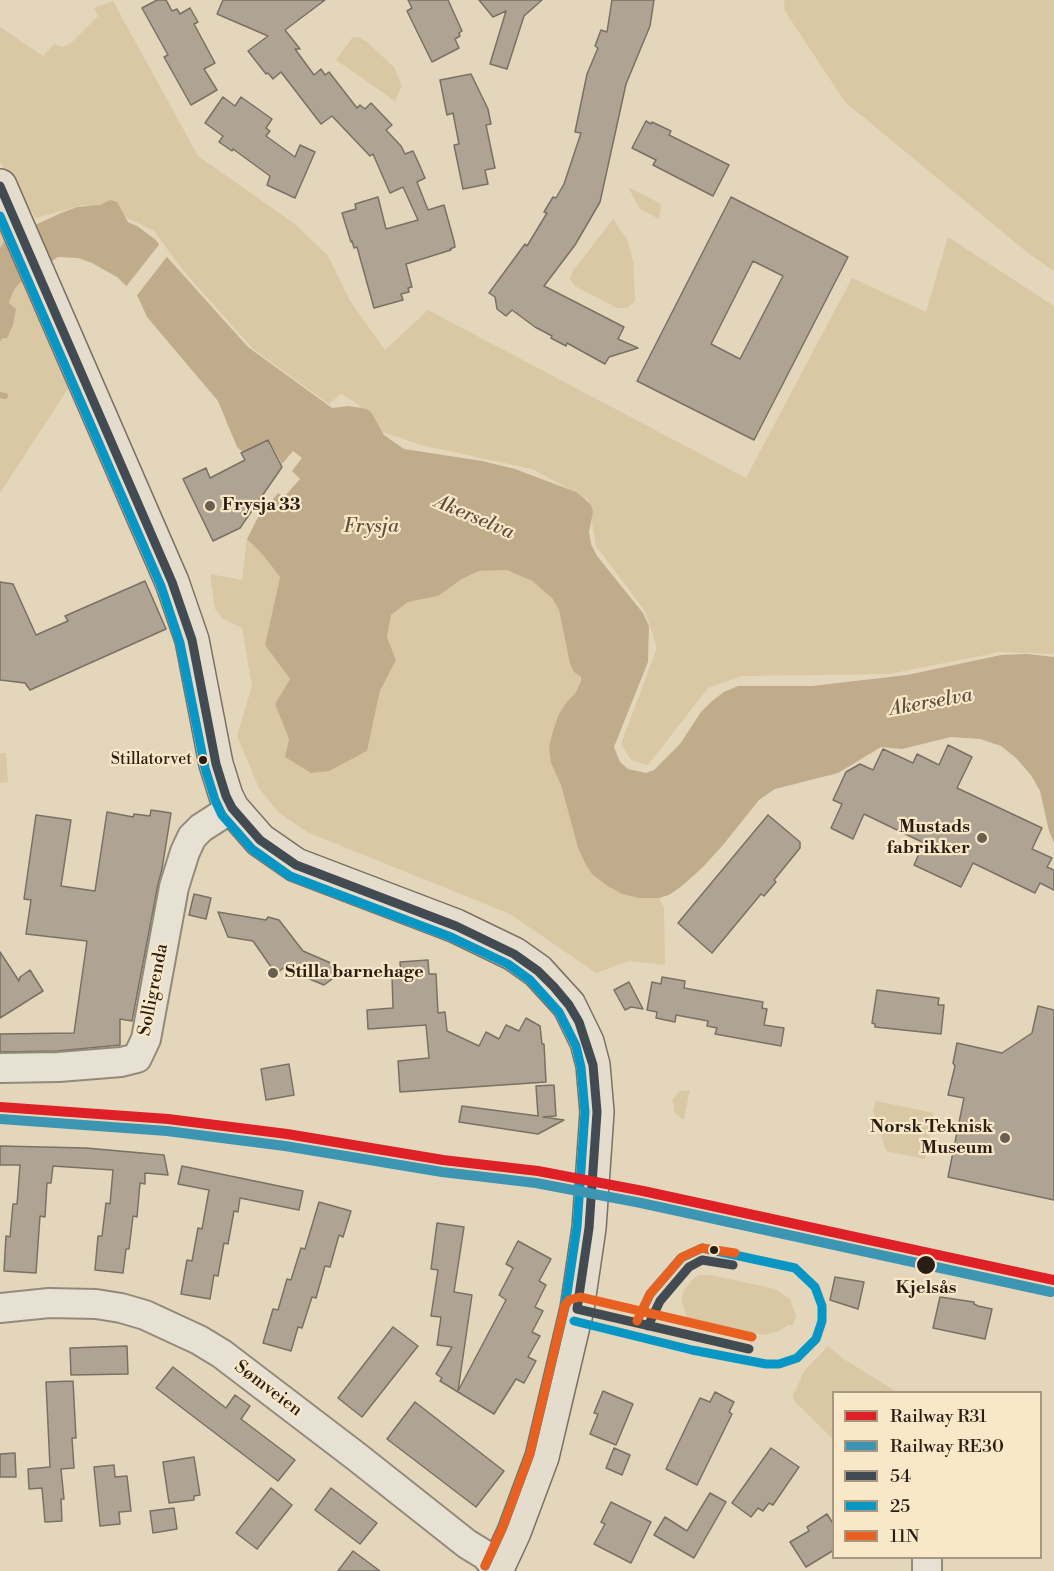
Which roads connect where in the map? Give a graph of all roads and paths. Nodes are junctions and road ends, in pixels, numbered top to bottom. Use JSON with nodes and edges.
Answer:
{"nodes":[{"id":1,"x":0,"y":186,"type":"edge"},
{"id":2,"x":232,"y":808,"type":"junction"},
{"id":3,"x":0,"y":1068,"type":"edge"},
{"id":4,"x":0,"y":1308,"type":"edge"},
{"id":5,"x":497,"y":1570,"type":"edge"}],
"edges":[{"from":1,"to":2,"type":"main road"},
{"from":2,"to":3,"type":"street","name":"Solligrenda"},
{"from":2,"to":5,"type":"main road"},
{"from":4,"to":5,"type":"street","name":"Sømveien"}]}
